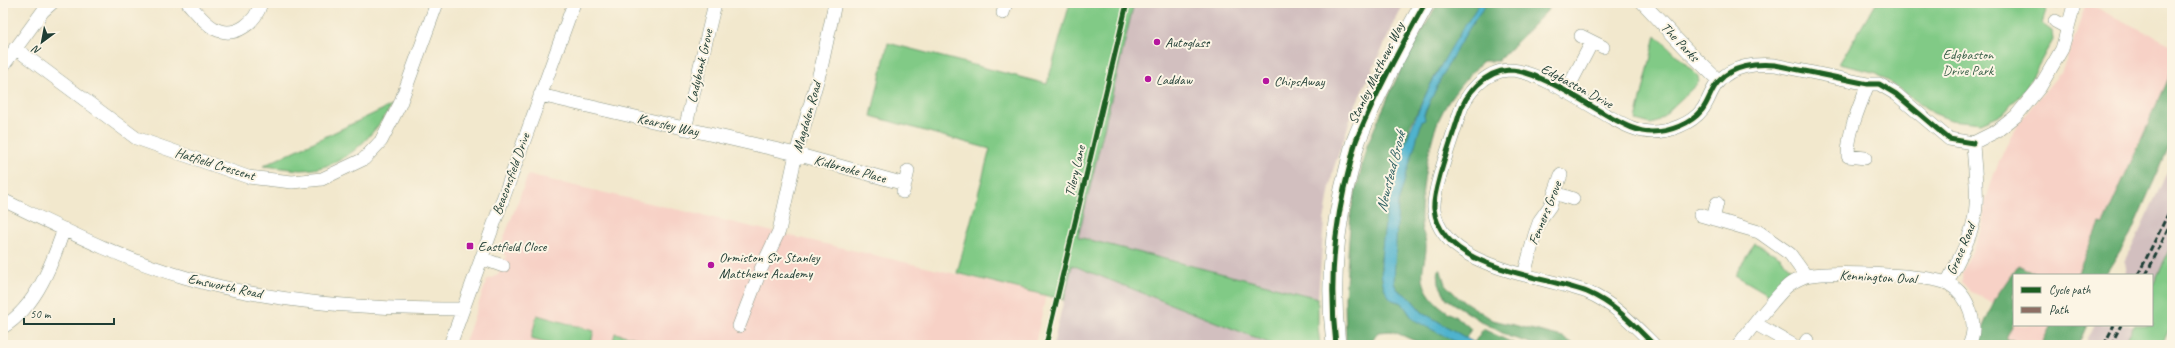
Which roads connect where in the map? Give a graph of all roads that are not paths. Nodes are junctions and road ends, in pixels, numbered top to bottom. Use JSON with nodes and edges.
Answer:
{"nodes":[{"id":1,"x":52,"y":3,"type":"edge"},
{"id":2,"x":188,"y":3,"type":"edge"},
{"id":3,"x":261,"y":3,"type":"edge"},
{"id":4,"x":437,"y":3,"type":"edge"},
{"id":5,"x":574,"y":3,"type":"edge"},
{"id":6,"x":715,"y":3,"type":"edge"},
{"id":7,"x":835,"y":3,"type":"edge"},
{"id":8,"x":1424,"y":3,"type":"edge"},
{"id":9,"x":1643,"y":3,"type":"edge"},
{"id":10,"x":2074,"y":5,"type":"dead end"},
{"id":11,"x":2055,"y":21,"type":"dead end"},
{"id":12,"x":2068,"y":28,"type":"junction"},
{"id":13,"x":1592,"y":42,"type":"dead end"},
{"id":14,"x":15,"y":48,"type":"junction"},
{"id":15,"x":3,"y":66,"type":"edge"},
{"id":16,"x":1719,"y":81,"type":"junction"},
{"id":17,"x":1868,"y":84,"type":"junction"},
{"id":18,"x":1566,"y":92,"type":"junction"},
{"id":19,"x":540,"y":95,"type":"junction"},
{"id":20,"x":685,"y":129,"type":"junction"},
{"id":21,"x":1973,"y":143,"type":"junction"},
{"id":22,"x":796,"y":154,"type":"junction"},
{"id":23,"x":1865,"y":158,"type":"dead end"},
{"id":24,"x":908,"y":171,"type":"dead end"},
{"id":25,"x":1561,"y":175,"type":"dead end"},
{"id":26,"x":1555,"y":193,"type":"junction"},
{"id":27,"x":1573,"y":199,"type":"dead end"},
{"id":28,"x":3,"y":200,"type":"edge"},
{"id":29,"x":1717,"y":203,"type":"dead end"},
{"id":30,"x":1700,"y":215,"type":"dead end"},
{"id":31,"x":1713,"y":219,"type":"junction"},
{"id":32,"x":64,"y":229,"type":"junction"},
{"id":33,"x":481,"y":258,"type":"junction"},
{"id":34,"x":503,"y":266,"type":"dead end"},
{"id":35,"x":1524,"y":275,"type":"junction"},
{"id":36,"x":1806,"y":276,"type":"junction"},
{"id":37,"x":1947,"y":283,"type":"junction"},
{"id":38,"x":463,"y":309,"type":"junction"},
{"id":39,"x":1756,"y":324,"type":"junction"},
{"id":40,"x":739,"y":326,"type":"dead end"},
{"id":41,"x":3,"y":328,"type":"edge"},
{"id":42,"x":450,"y":345,"type":"edge"},
{"id":43,"x":1336,"y":345,"type":"edge"},
{"id":44,"x":1654,"y":345,"type":"edge"},
{"id":45,"x":1739,"y":345,"type":"edge"},
{"id":46,"x":1793,"y":345,"type":"edge"},
{"id":47,"x":1969,"y":345,"type":"edge"}],
"edges":[{"from":1,"to":14,"type":"street"},
{"from":2,"to":3,"type":"street"},
{"from":4,"to":14,"type":"street","name":"Hatfield Crescent"},
{"from":5,"to":19,"type":"street","name":"Beaconsfield Drive"},
{"from":6,"to":20,"type":"street","name":"Ladybank Grove"},
{"from":7,"to":22,"type":"street","name":"Magdalen Road"},
{"from":8,"to":43,"type":"main road","name":"Stanley Matthews Way"},
{"from":9,"to":16,"type":"street","name":"The Parks"},
{"from":10,"to":12,"type":"street"},
{"from":11,"to":12,"type":"street"},
{"from":12,"to":21,"type":"street"},
{"from":13,"to":18,"type":"street","name":"Edgbaston Drive"},
{"from":14,"to":15,"type":"street"},
{"from":16,"to":17,"type":"street","name":"Edgbaston Drive"},
{"from":16,"to":18,"type":"street","name":"Edgbaston Drive"},
{"from":17,"to":21,"type":"street","name":"Edgbaston Drive"},
{"from":17,"to":23,"type":"street"},
{"from":18,"to":35,"type":"street","name":"Edgbaston Drive"},
{"from":19,"to":20,"type":"street","name":"Kearsley Way"},
{"from":19,"to":33,"type":"street","name":"Beaconsfield Drive"},
{"from":20,"to":22,"type":"street","name":"Kearsley Way"},
{"from":21,"to":37,"type":"street","name":"Grace Road"},
{"from":22,"to":24,"type":"street","name":"Kidbrooke Place"},
{"from":22,"to":40,"type":"street","name":"Magdalen Road"},
{"from":25,"to":26,"type":"street","name":"Fenners Grove"},
{"from":26,"to":27,"type":"street"},
{"from":26,"to":35,"type":"street","name":"Fenners Grove"},
{"from":28,"to":32,"type":"street","name":"Emsworth Road"},
{"from":29,"to":31,"type":"street"},
{"from":30,"to":31,"type":"street"},
{"from":31,"to":36,"type":"street"},
{"from":32,"to":38,"type":"street","name":"Emsworth Road"},
{"from":32,"to":41,"type":"street"},
{"from":33,"to":34,"type":"street"},
{"from":33,"to":38,"type":"street","name":"Beaconsfield Drive"},
{"from":35,"to":44,"type":"street","name":"Edgbaston Drive"},
{"from":36,"to":37,"type":"street","name":"Kennington Oval"},
{"from":36,"to":39,"type":"street","name":"Kennington Oval"},
{"from":37,"to":47,"type":"street"},
{"from":38,"to":42,"type":"street","name":"Beaconsfield Drive"},
{"from":39,"to":45,"type":"street","name":"Kennington Oval"},
{"from":39,"to":46,"type":"street"}]}
